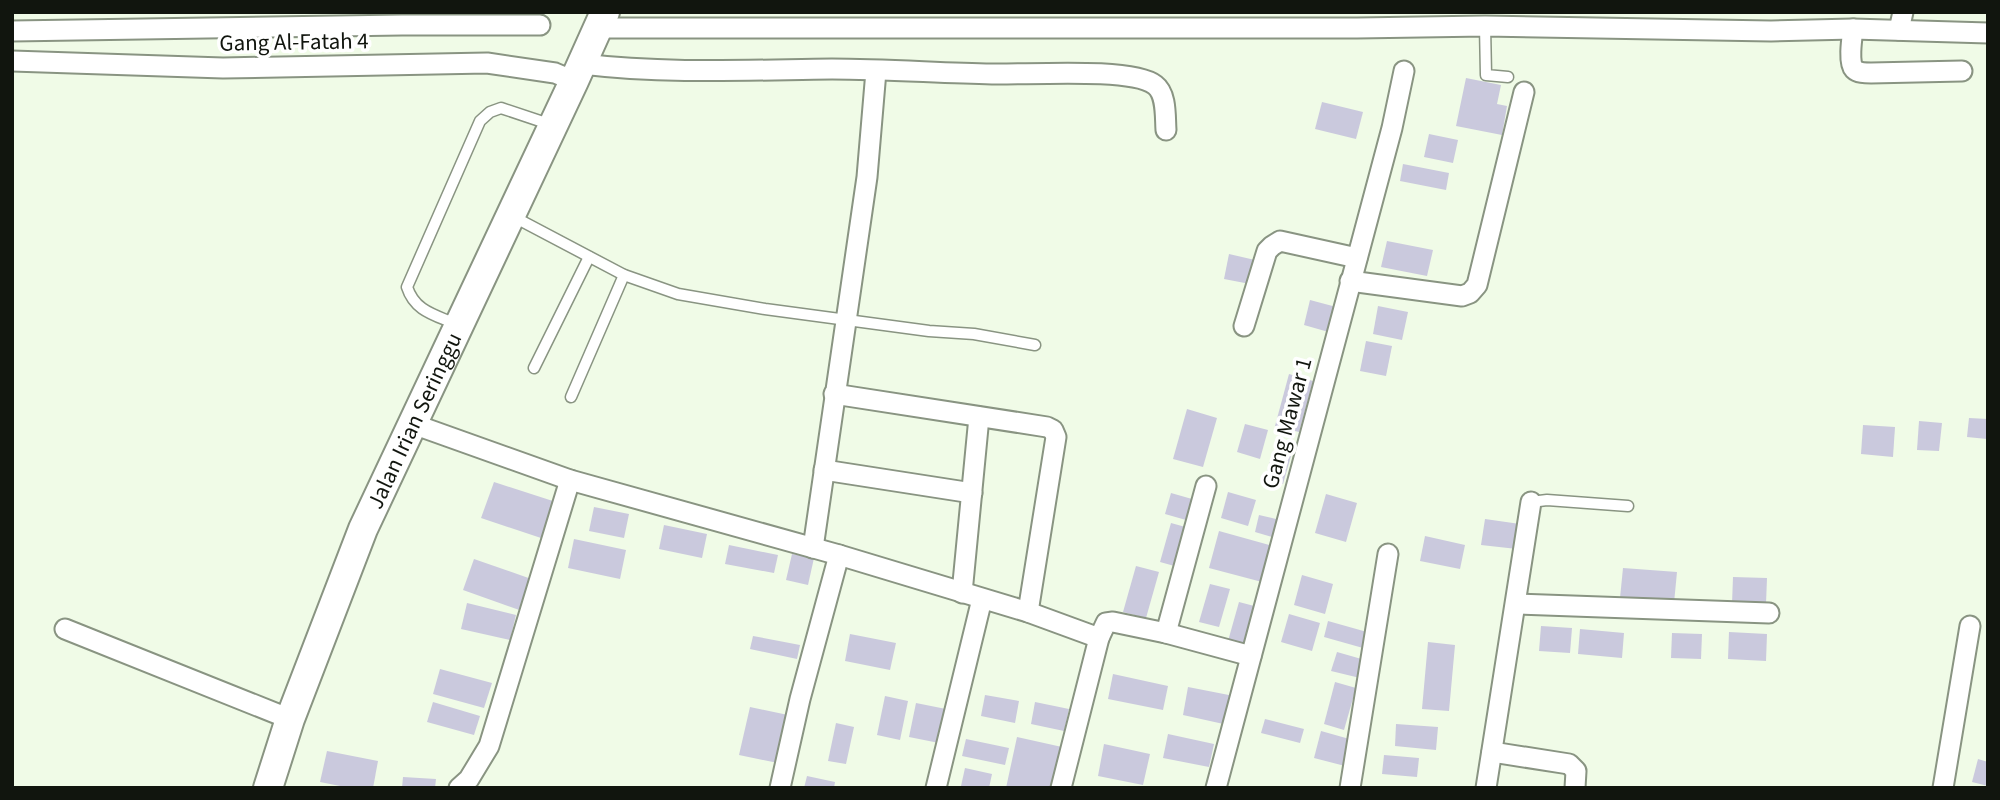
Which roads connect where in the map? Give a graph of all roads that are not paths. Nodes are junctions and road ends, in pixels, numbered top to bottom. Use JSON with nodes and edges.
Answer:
{"nodes":[{"id":1,"x":1188,"y":20,"type":"edge"},
{"id":2,"x":1357,"y":20,"type":"edge"},
{"id":3,"x":1773,"y":21,"type":"edge"},
{"id":4,"x":1901,"y":21,"type":"edge"},
{"id":5,"x":540,"y":25,"type":"dead end"},
{"id":6,"x":12,"y":31,"type":"edge"},
{"id":7,"x":1485,"y":31,"type":"junction"},
{"id":8,"x":1853,"y":33,"type":"junction"},
{"id":9,"x":1988,"y":33,"type":"edge"},
{"id":10,"x":589,"y":48,"type":"edge"},
{"id":11,"x":12,"y":61,"type":"edge"},
{"id":12,"x":876,"y":71,"type":"junction"},
{"id":13,"x":1404,"y":71,"type":"dead end"},
{"id":14,"x":1962,"y":71,"type":"dead end"},
{"id":15,"x":1508,"y":77,"type":"dead end"},
{"id":16,"x":1524,"y":93,"type":"dead end"},
{"id":17,"x":553,"y":126,"type":"junction"},
{"id":18,"x":1166,"y":130,"type":"dead end"},
{"id":19,"x":511,"y":215,"type":"junction"},
{"id":20,"x":589,"y":257,"type":"junction"},
{"id":21,"x":1357,"y":258,"type":"junction"},
{"id":22,"x":624,"y":275,"type":"junction"},
{"id":23,"x":1350,"y":281,"type":"junction"},
{"id":24,"x":847,"y":319,"type":"junction"},
{"id":25,"x":459,"y":326,"type":"junction"},
{"id":26,"x":1244,"y":326,"type":"dead end"},
{"id":27,"x":1035,"y":345,"type":"dead end"},
{"id":28,"x":534,"y":368,"type":"dead end"},
{"id":29,"x":834,"y":394,"type":"junction"},
{"id":30,"x":571,"y":397,"type":"dead end"},
{"id":31,"x":979,"y":417,"type":"junction"},
{"id":32,"x":412,"y":424,"type":"junction"},
{"id":33,"x":824,"y":470,"type":"junction"},
{"id":34,"x":570,"y":480,"type":"junction"},
{"id":35,"x":1206,"y":486,"type":"dead end"},
{"id":36,"x":972,"y":493,"type":"junction"},
{"id":37,"x":1531,"y":502,"type":"joint"},
{"id":38,"x":1628,"y":506,"type":"dead end"},
{"id":39,"x":813,"y":548,"type":"junction"},
{"id":40,"x":1388,"y":554,"type":"dead end"},
{"id":41,"x":839,"y":555,"type":"junction"},
{"id":42,"x":962,"y":593,"type":"junction"},
{"id":43,"x":982,"y":599,"type":"junction"},
{"id":44,"x":1516,"y":604,"type":"junction"},
{"id":45,"x":1028,"y":612,"type":"junction"},
{"id":46,"x":1769,"y":613,"type":"dead end"},
{"id":47,"x":1970,"y":626,"type":"dead end"},
{"id":48,"x":65,"y":629,"type":"dead end"},
{"id":49,"x":1166,"y":632,"type":"junction"},
{"id":50,"x":1099,"y":638,"type":"junction"},
{"id":51,"x":1251,"y":656,"type":"junction"},
{"id":52,"x":290,"y":719,"type":"junction"},
{"id":53,"x":1492,"y":752,"type":"junction"},
{"id":54,"x":268,"y":788,"type":"edge"},
{"id":55,"x":459,"y":788,"type":"edge"},
{"id":56,"x":780,"y":788,"type":"edge"},
{"id":57,"x":936,"y":788,"type":"edge"},
{"id":58,"x":1061,"y":788,"type":"edge"},
{"id":59,"x":1216,"y":788,"type":"edge"},
{"id":60,"x":1350,"y":788,"type":"edge"},
{"id":61,"x":1486,"y":788,"type":"edge"},
{"id":62,"x":1574,"y":788,"type":"edge"},
{"id":63,"x":1943,"y":788,"type":"edge"}],
"edges":[{"from":1,"to":2,"type":"street"},
{"from":1,"to":10,"type":"street"},
{"from":2,"to":7,"type":"street"},
{"from":3,"to":7,"type":"street"},
{"from":3,"to":8,"type":"street"},
{"from":4,"to":8,"type":"street"},
{"from":4,"to":9,"type":"street"},
{"from":5,"to":6,"type":"street"},
{"from":7,"to":15,"type":"lane"},
{"from":8,"to":14,"type":"street"},
{"from":10,"to":11,"type":"street","name":"Gang Al-Fatah 4"},
{"from":10,"to":12,"type":"street"},
{"from":10,"to":17,"type":"street","name":"Jalan Irian Seringgu"},
{"from":12,"to":18,"type":"street"},
{"from":12,"to":24,"type":"street"},
{"from":13,"to":21,"type":"street","name":"Gang Mawar 1"},
{"from":16,"to":23,"type":"street"},
{"from":17,"to":19,"type":"street","name":"Jalan Irian Seringgu"},
{"from":17,"to":25,"type":"lane"},
{"from":19,"to":20,"type":"lane"},
{"from":19,"to":25,"type":"street","name":"Jalan Irian Seringgu"},
{"from":20,"to":22,"type":"lane"},
{"from":20,"to":28,"type":"lane"},
{"from":21,"to":23,"type":"street","name":"Gang Mawar 1"},
{"from":21,"to":26,"type":"street"},
{"from":22,"to":24,"type":"lane"},
{"from":22,"to":30,"type":"lane"},
{"from":23,"to":51,"type":"street","name":"Gang Mawar 1"},
{"from":24,"to":27,"type":"lane"},
{"from":24,"to":29,"type":"street"},
{"from":25,"to":32,"type":"street","name":"Jalan Irian Seringgu"},
{"from":29,"to":31,"type":"street"},
{"from":29,"to":33,"type":"street"},
{"from":31,"to":36,"type":"street"},
{"from":31,"to":45,"type":"street"},
{"from":32,"to":34,"type":"street"},
{"from":32,"to":52,"type":"street","name":"Jalan Irian Seringgu"},
{"from":33,"to":36,"type":"street"},
{"from":33,"to":39,"type":"street"},
{"from":34,"to":39,"type":"street"},
{"from":34,"to":55,"type":"street"},
{"from":35,"to":49,"type":"street"},
{"from":36,"to":42,"type":"street"},
{"from":37,"to":38,"type":"lane"},
{"from":37,"to":44,"type":"street"},
{"from":39,"to":41,"type":"street"},
{"from":40,"to":60,"type":"street"},
{"from":41,"to":42,"type":"street"},
{"from":41,"to":56,"type":"street"},
{"from":42,"to":43,"type":"street"},
{"from":43,"to":45,"type":"street"},
{"from":43,"to":57,"type":"street"},
{"from":44,"to":46,"type":"street"},
{"from":44,"to":53,"type":"street"},
{"from":45,"to":50,"type":"street"},
{"from":47,"to":63,"type":"street"},
{"from":48,"to":52,"type":"street"},
{"from":49,"to":50,"type":"street"},
{"from":49,"to":51,"type":"street"},
{"from":50,"to":58,"type":"street"},
{"from":51,"to":59,"type":"street","name":"Gang Mawar 1"},
{"from":52,"to":54,"type":"street","name":"Jalan Irian Seringgu"},
{"from":53,"to":61,"type":"street"},
{"from":53,"to":62,"type":"street"}]}
